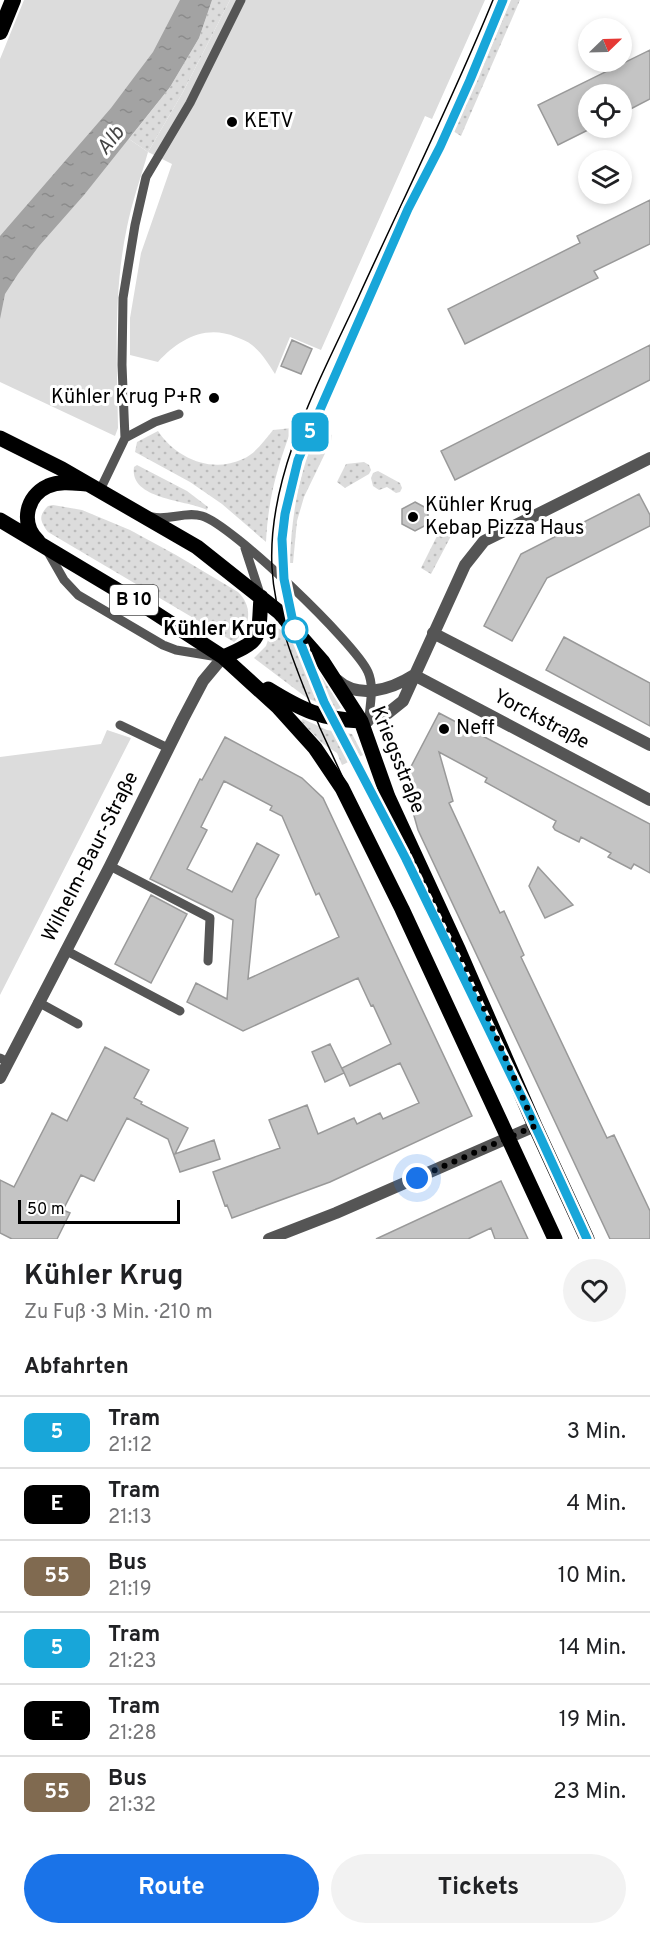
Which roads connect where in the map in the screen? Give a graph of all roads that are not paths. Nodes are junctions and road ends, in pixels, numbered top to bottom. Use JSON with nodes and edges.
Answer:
{"nodes":[{"id":1,"x":13,"y":0,"type":"edge"},
{"id":2,"x":241,"y":0,"type":"edge"},
{"id":3,"x":0,"y":32,"type":"edge"},
{"id":4,"x":179,"y":414,"type":"dead end"},
{"id":5,"x":0,"y":438,"type":"edge"},
{"id":6,"x":125,"y":438,"type":"junction"},
{"id":7,"x":650,"y":458,"type":"edge"},
{"id":8,"x":94,"y":488,"type":"junction"},
{"id":9,"x":144,"y":515,"type":"junction"},
{"id":10,"x":2,"y":521,"type":"edge"},
{"id":11,"x":43,"y":545,"type":"junction"},
{"id":12,"x":244,"y":545,"type":"junction"},
{"id":13,"x":261,"y":597,"type":"junction"},
{"id":14,"x":434,"y":633,"type":"junction"},
{"id":15,"x":223,"y":657,"type":"junction"},
{"id":16,"x":245,"y":675,"type":"junction"},
{"id":17,"x":414,"y":675,"type":"junction"},
{"id":18,"x":333,"y":676,"type":"junction"},
{"id":19,"x":372,"y":690,"type":"junction"},
{"id":20,"x":365,"y":721,"type":"junction"},
{"id":21,"x":120,"y":725,"type":"dead end"},
{"id":22,"x":650,"y":745,"type":"edge"},
{"id":23,"x":168,"y":748,"type":"junction"},
{"id":24,"x":650,"y":800,"type":"edge"},
{"id":25,"x":110,"y":866,"type":"junction"},
{"id":26,"x":65,"y":950,"type":"junction"},
{"id":27,"x":208,"y":961,"type":"dead end"},
{"id":28,"x":38,"y":1002,"type":"junction"},
{"id":29,"x":180,"y":1011,"type":"dead end"},
{"id":30,"x":78,"y":1024,"type":"dead end"},
{"id":31,"x":4,"y":1060,"type":"edge"},
{"id":32,"x":0,"y":1078,"type":"edge"},
{"id":33,"x":535,"y":1126,"type":"junction"},
{"id":34,"x":507,"y":1139,"type":"junction"},
{"id":35,"x":269,"y":1239,"type":"edge"},
{"id":36,"x":555,"y":1239,"type":"edge"},
{"id":37,"x":587,"y":1239,"type":"edge"}],
"edges":[{"from":1,"to":3,"type":"highway"},
{"from":2,"to":6,"type":"lane"},
{"from":4,"to":6,"type":"lane"},
{"from":5,"to":8,"type":"main road","name":"Kriegsstraße"},
{"from":6,"to":8,"type":"lane"},
{"from":7,"to":14,"type":"street"},
{"from":8,"to":9,"type":"main road","name":"Kriegsstraße"},
{"from":8,"to":11,"type":"main road"},
{"from":9,"to":12,"type":"lane"},
{"from":9,"to":13,"type":"main road","name":"Kriegsstraße"},
{"from":10,"to":11,"type":"main road","number":"B 10"},
{"from":11,"to":15,"type":"main road","number":"B 10"},
{"from":11,"to":15,"type":"lane"},
{"from":12,"to":13,"type":"lane"},
{"from":12,"to":19,"type":"lane"},
{"from":13,"to":15,"type":"main road"},
{"from":13,"to":18,"type":"main road","name":"Kriegsstraße"},
{"from":14,"to":17,"type":"street"},
{"from":14,"to":22,"type":"street","name":"Yorckstraße"},
{"from":15,"to":16,"type":"main road","number":"B 10"},
{"from":15,"to":23,"type":"street","name":"Wilhelm-Baur-Straße"},
{"from":16,"to":20,"type":"main road"},
{"from":16,"to":34,"type":"main road","number":"B 10"},
{"from":17,"to":19,"type":"street"},
{"from":17,"to":20,"type":"street"},
{"from":17,"to":24,"type":"street","name":"Yorckstraße"},
{"from":18,"to":19,"type":"street"},
{"from":18,"to":20,"type":"main road","name":"Kriegsstraße"},
{"from":19,"to":20,"type":"lane"},
{"from":20,"to":33,"type":"main road","name":"Kriegsstraße"},
{"from":21,"to":23,"type":"lane"},
{"from":23,"to":25,"type":"street","name":"Wilhelm-Baur-Straße"},
{"from":25,"to":26,"type":"street","name":"Wilhelm-Baur-Straße"},
{"from":25,"to":27,"type":"lane"},
{"from":26,"to":28,"type":"street","name":"Wilhelm-Baur-Straße"},
{"from":26,"to":29,"type":"lane"},
{"from":28,"to":30,"type":"lane"},
{"from":28,"to":31,"type":"street","name":"Wilhelm-Baur-Straße"},
{"from":31,"to":32,"type":"street","name":"Wilhelm-Baur-Straße"},
{"from":33,"to":34,"type":"street"},
{"from":33,"to":37,"type":"main road","name":"Kriegsstraße"},
{"from":34,"to":35,"type":"street"},
{"from":34,"to":36,"type":"main road","number":"B 10"}]}
